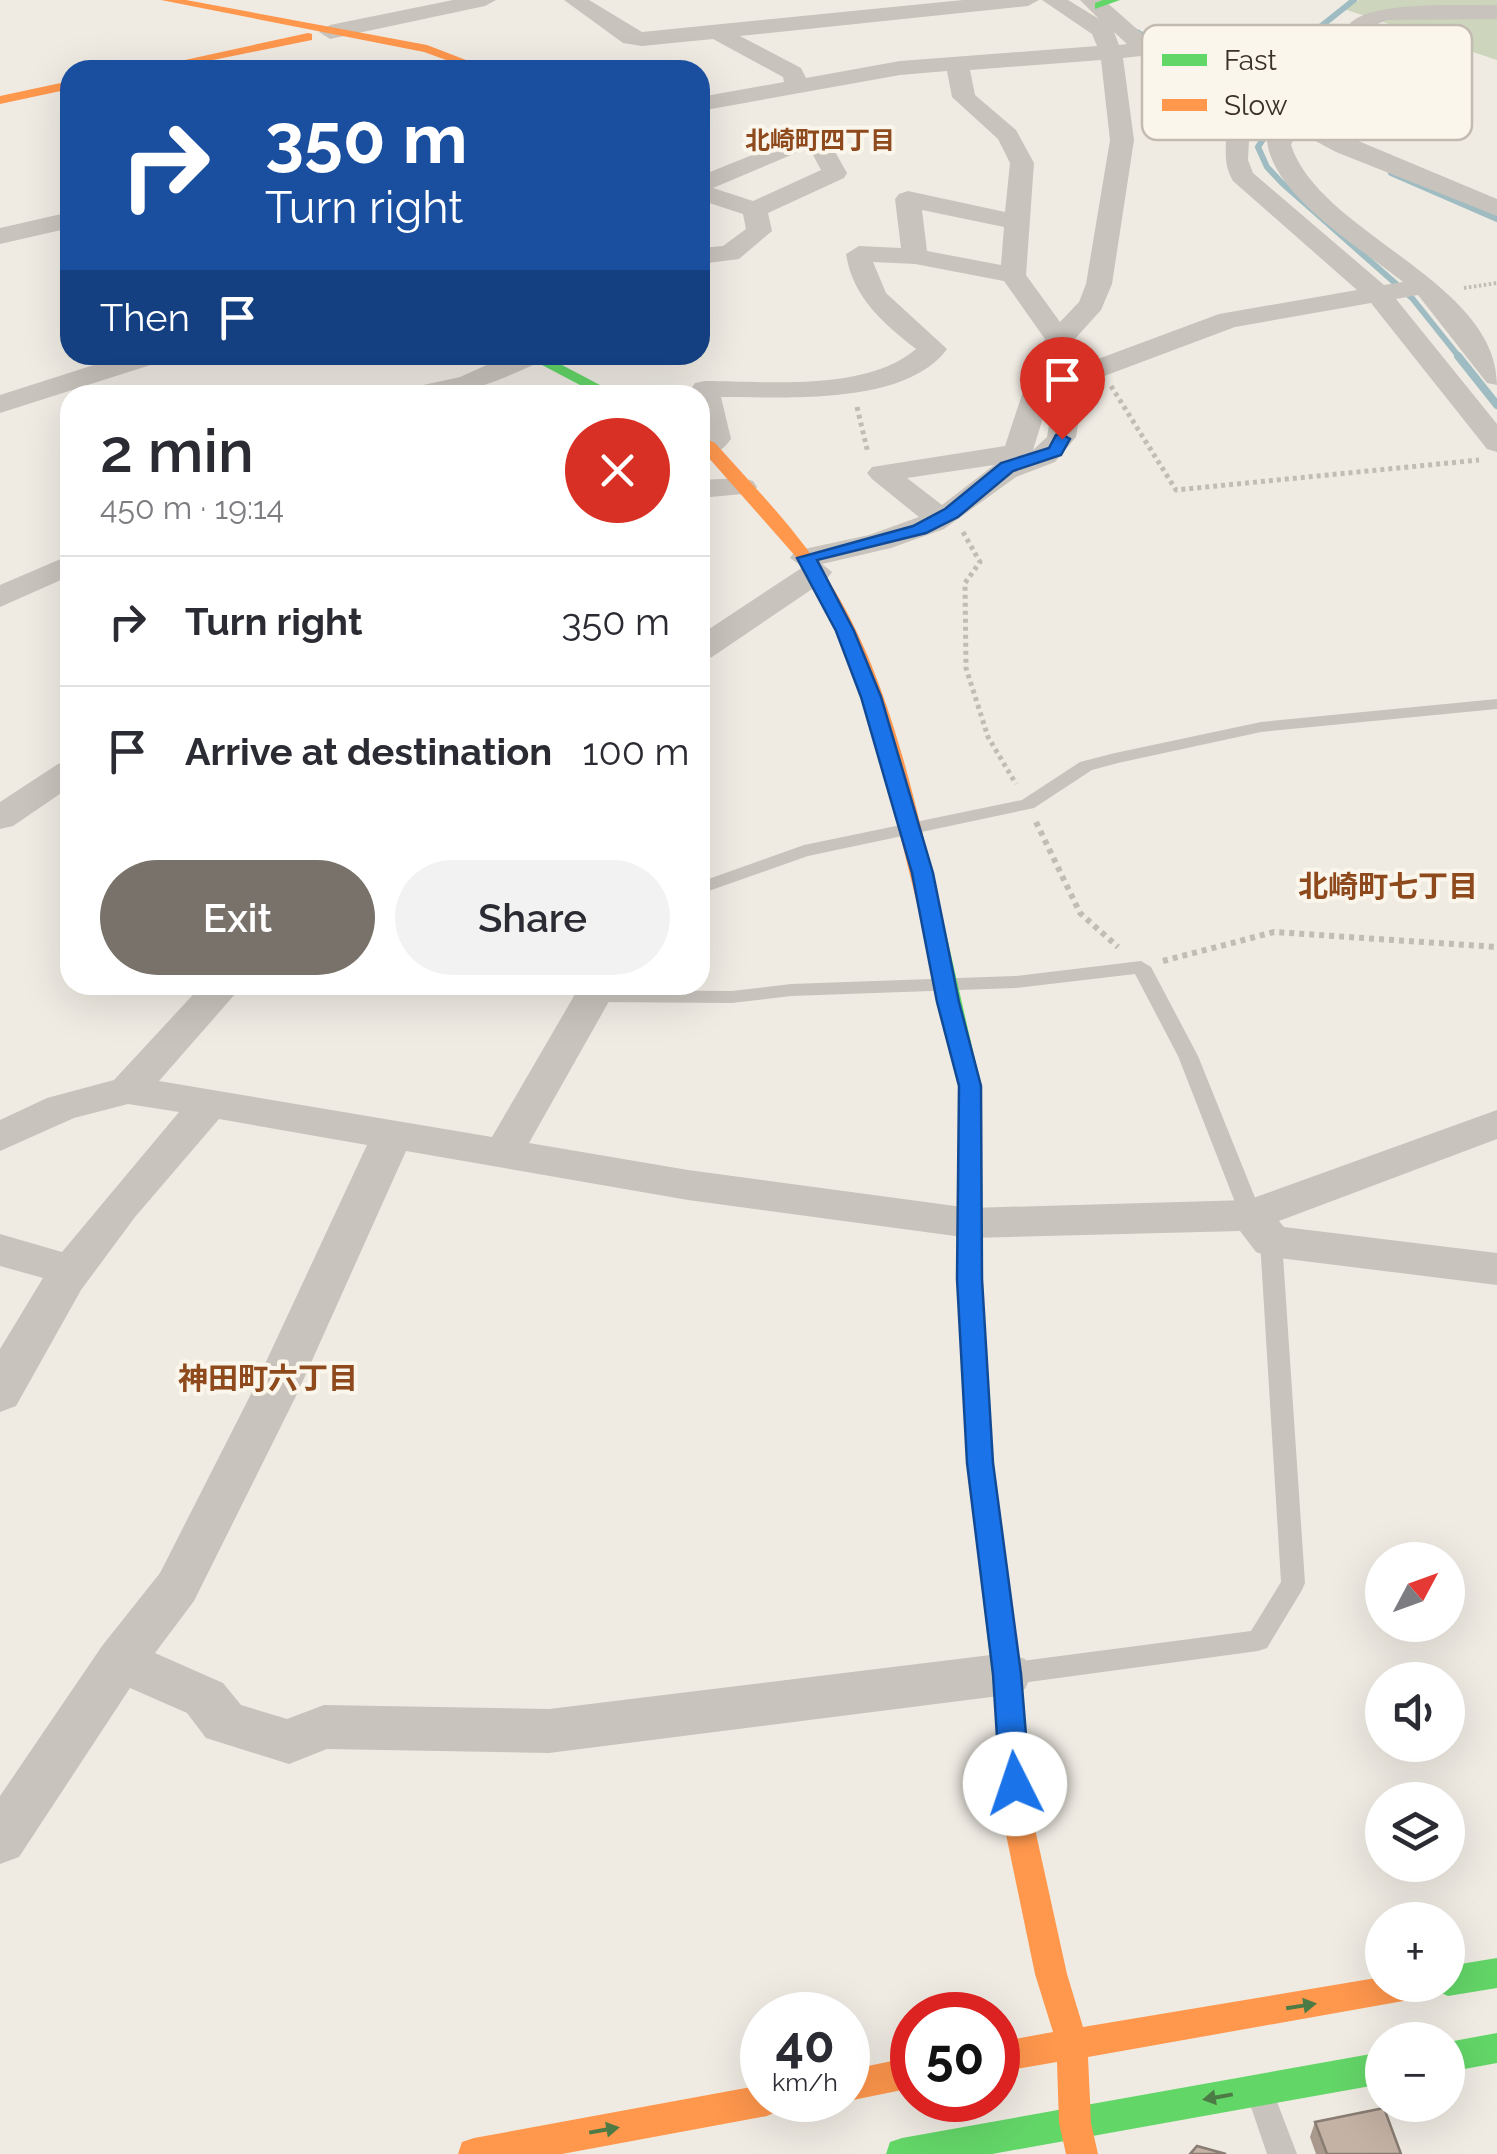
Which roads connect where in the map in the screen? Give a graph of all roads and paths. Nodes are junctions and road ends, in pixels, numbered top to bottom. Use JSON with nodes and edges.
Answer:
{"nodes":[{"id":1,"x":173,"y":0,"type":"edge"},
{"id":2,"x":364,"y":0,"type":"edge"},
{"id":3,"x":485,"y":0,"type":"edge"},
{"id":4,"x":575,"y":0,"type":"edge"},
{"id":5,"x":1028,"y":0,"type":"edge"},
{"id":6,"x":1053,"y":0,"type":"edge"},
{"id":7,"x":1101,"y":2,"type":"edge"},
{"id":8,"x":857,"y":9,"type":"edge"},
{"id":9,"x":1497,"y":12,"type":"edge"},
{"id":10,"x":378,"y":22,"type":"junction"},
{"id":11,"x":1363,"y":25,"type":"edge"},
{"id":12,"x":330,"y":32,"type":"junction"},
{"id":13,"x":717,"y":32,"type":"junction"},
{"id":14,"x":1142,"y":43,"type":"edge"},
{"id":15,"x":1129,"y":45,"type":"junction"},
{"id":16,"x":1142,"y":51,"type":"edge"},
{"id":17,"x":194,"y":60,"type":"edge"},
{"id":18,"x":458,"y":60,"type":"edge"},
{"id":19,"x":958,"y":63,"type":"junction"},
{"id":20,"x":900,"y":68,"type":"junction"},
{"id":21,"x":797,"y":84,"type":"junction"},
{"id":22,"x":60,"y":88,"type":"edge"},
{"id":23,"x":0,"y":100,"type":"edge"},
{"id":24,"x":710,"y":102,"type":"edge"},
{"id":25,"x":1237,"y":140,"type":"edge"},
{"id":26,"x":1280,"y":140,"type":"edge"},
{"id":27,"x":1338,"y":140,"type":"edge"},
{"id":28,"x":710,"y":184,"type":"edge"},
{"id":29,"x":710,"y":193,"type":"edge"},
{"id":30,"x":1497,"y":208,"type":"edge"},
{"id":31,"x":755,"y":210,"type":"junction"},
{"id":32,"x":60,"y":222,"type":"edge"},
{"id":33,"x":1019,"y":222,"type":"junction"},
{"id":34,"x":0,"y":236,"type":"edge"},
{"id":35,"x":710,"y":255,"type":"edge"},
{"id":36,"x":916,"y":256,"type":"junction"},
{"id":37,"x":1013,"y":275,"type":"junction"},
{"id":38,"x":1418,"y":287,"type":"junction"},
{"id":39,"x":1376,"y":293,"type":"junction"},
{"id":40,"x":1059,"y":340,"type":"junction"},
{"id":41,"x":122,"y":365,"type":"edge"},
{"id":42,"x":509,"y":365,"type":"edge"},
{"id":43,"x":551,"y":365,"type":"edge"},
{"id":44,"x":1100,"y":368,"type":"junction"},
{"id":45,"x":1497,"y":377,"type":"edge"},
{"id":46,"x":463,"y":385,"type":"edge"},
{"id":47,"x":592,"y":385,"type":"edge"},
{"id":48,"x":852,"y":387,"type":"junction"},
{"id":49,"x":710,"y":389,"type":"edge"},
{"id":50,"x":0,"y":404,"type":"edge"},
{"id":51,"x":710,"y":412,"type":"edge"},
{"id":52,"x":710,"y":442,"type":"edge"},
{"id":53,"x":1497,"y":443,"type":"edge"},
{"id":54,"x":710,"y":449,"type":"edge"},
{"id":55,"x":1022,"y":458,"type":"junction"},
{"id":56,"x":1497,"y":458,"type":"edge"},
{"id":57,"x":882,"y":473,"type":"junction"},
{"id":58,"x":742,"y":487,"type":"junction"},
{"id":59,"x":710,"y":489,"type":"edge"},
{"id":60,"x":946,"y":516,"type":"junction"},
{"id":61,"x":811,"y":565,"type":"junction"},
{"id":62,"x":60,"y":568,"type":"edge"},
{"id":63,"x":4,"y":588,"type":"edge"},
{"id":64,"x":710,"y":642,"type":"edge"},
{"id":65,"x":1497,"y":704,"type":"edge"},
{"id":66,"x":60,"y":778,"type":"edge"},
{"id":67,"x":1028,"y":804,"type":"junction"},
{"id":68,"x":0,"y":818,"type":"edge"},
{"id":69,"x":911,"y":829,"type":"junction"},
{"id":70,"x":710,"y":884,"type":"edge"},
{"id":71,"x":1497,"y":947,"type":"edge"},
{"id":72,"x":1141,"y":967,"type":"junction"},
{"id":73,"x":946,"y":985,"type":"junction"},
{"id":74,"x":215,"y":995,"type":"edge"},
{"id":75,"x":592,"y":995,"type":"edge"},
{"id":76,"x":704,"y":995,"type":"edge"},
{"id":77,"x":128,"y":1090,"type":"junction"},
{"id":78,"x":208,"y":1106,"type":"junction"},
{"id":79,"x":1497,"y":1124,"type":"edge"},
{"id":80,"x":392,"y":1136,"type":"junction"},
{"id":81,"x":0,"y":1137,"type":"edge"},
{"id":82,"x":503,"y":1153,"type":"junction"},
{"id":83,"x":970,"y":1223,"type":"junction"},
{"id":84,"x":1261,"y":1228,"type":"junction"},
{"id":85,"x":0,"y":1250,"type":"edge"},
{"id":86,"x":1497,"y":1269,"type":"edge"},
{"id":87,"x":73,"y":1271,"type":"junction"},
{"id":88,"x":0,"y":1394,"type":"edge"},
{"id":89,"x":120,"y":1661,"type":"junction"},
{"id":90,"x":1007,"y":1674,"type":"junction"},
{"id":91,"x":0,"y":1840,"type":"edge"},
{"id":92,"x":1497,"y":1973,"type":"edge"},
{"id":93,"x":1465,"y":1979,"type":"edge"},
{"id":94,"x":1365,"y":1995,"type":"edge"},
{"id":95,"x":1072,"y":2043,"type":"junction"},
{"id":96,"x":1497,"y":2048,"type":"edge"},
{"id":97,"x":1020,"y":2053,"type":"edge"},
{"id":98,"x":1465,"y":2053,"type":"edge"},
{"id":99,"x":1365,"y":2071,"type":"edge"},
{"id":100,"x":1258,"y":2090,"type":"junction"},
{"id":101,"x":740,"y":2105,"type":"edge"},
{"id":102,"x":1076,"y":2123,"type":"junction"},
{"id":103,"x":474,"y":2154,"type":"edge"},
{"id":104,"x":902,"y":2154,"type":"edge"},
{"id":105,"x":1082,"y":2154,"type":"edge"},
{"id":106,"x":1282,"y":2154,"type":"edge"}],
"edges":[{"from":1,"to":12,"type":"main road"},
{"from":2,"to":10,"type":"street"},
{"from":3,"to":10,"type":"street"},
{"from":4,"to":13,"type":"street"},
{"from":5,"to":8,"type":"street"},
{"from":6,"to":15,"type":"street"},
{"from":7,"to":15,"type":"street"},
{"from":8,"to":13,"type":"street"},
{"from":8,"to":20,"type":"street"},
{"from":9,"to":11,"type":"street"},
{"from":10,"to":12,"type":"street"},
{"from":12,"to":17,"type":"main road"},
{"from":12,"to":18,"type":"main road"},
{"from":13,"to":21,"type":"street"},
{"from":14,"to":15,"type":"street"},
{"from":15,"to":16,"type":"street"},
{"from":15,"to":19,"type":"street"},
{"from":15,"to":40,"type":"street"},
{"from":19,"to":20,"type":"street"},
{"from":19,"to":33,"type":"street"},
{"from":20,"to":21,"type":"street"},
{"from":21,"to":24,"type":"street"},
{"from":22,"to":23,"type":"main road"},
{"from":25,"to":39,"type":"street"},
{"from":26,"to":38,"type":"street"},
{"from":27,"to":30,"type":"street"},
{"from":28,"to":31,"type":"street"},
{"from":29,"to":31,"type":"street"},
{"from":31,"to":35,"type":"street"},
{"from":32,"to":34,"type":"street"},
{"from":33,"to":36,"type":"street"},
{"from":33,"to":37,"type":"street"},
{"from":36,"to":37,"type":"street"},
{"from":36,"to":48,"type":"street"},
{"from":37,"to":40,"type":"street"},
{"from":38,"to":39,"type":"street"},
{"from":38,"to":45,"type":"street"},
{"from":39,"to":44,"type":"street"},
{"from":39,"to":53,"type":"street"},
{"from":40,"to":55,"type":"street"},
{"from":41,"to":50,"type":"street"},
{"from":42,"to":46,"type":"street"},
{"from":43,"to":47,"type":"main road"},
{"from":44,"to":55,"type":"street"},
{"from":44,"to":56,"type":"path"},
{"from":48,"to":49,"type":"street"},
{"from":48,"to":57,"type":"path"},
{"from":51,"to":52,"type":"street"},
{"from":54,"to":58,"type":"main road"},
{"from":55,"to":57,"type":"street"},
{"from":55,"to":60,"type":"street"},
{"from":57,"to":60,"type":"street"},
{"from":58,"to":59,"type":"street"},
{"from":58,"to":61,"type":"main road"},
{"from":60,"to":61,"type":"street"},
{"from":60,"to":67,"type":"path"},
{"from":61,"to":64,"type":"street"},
{"from":61,"to":69,"type":"main road"},
{"from":62,"to":63,"type":"street"},
{"from":65,"to":67,"type":"lane"},
{"from":66,"to":68,"type":"street"},
{"from":67,"to":69,"type":"lane"},
{"from":67,"to":72,"type":"path"},
{"from":69,"to":70,"type":"lane"},
{"from":69,"to":73,"type":"main road"},
{"from":71,"to":72,"type":"path"},
{"from":72,"to":73,"type":"lane"},
{"from":72,"to":84,"type":"lane"},
{"from":73,"to":76,"type":"lane"},
{"from":73,"to":83,"type":"main road"},
{"from":74,"to":77,"type":"street"},
{"from":75,"to":82,"type":"street"},
{"from":77,"to":78,"type":"street"},
{"from":77,"to":81,"type":"street"},
{"from":78,"to":80,"type":"street"},
{"from":78,"to":87,"type":"street"},
{"from":79,"to":84,"type":"street"},
{"from":80,"to":82,"type":"street"},
{"from":80,"to":89,"type":"street"},
{"from":82,"to":83,"type":"street"},
{"from":83,"to":84,"type":"street"},
{"from":83,"to":90,"type":"main road"},
{"from":84,"to":86,"type":"street"},
{"from":84,"to":90,"type":"lane"},
{"from":85,"to":87,"type":"street"},
{"from":87,"to":88,"type":"street"},
{"from":89,"to":90,"type":"street"},
{"from":89,"to":91,"type":"street"},
{"from":90,"to":95,"type":"main road"},
{"from":92,"to":93,"type":"main road"},
{"from":95,"to":94,"type":"main road","one_way":true},
{"from":95,"to":97,"type":"main road"},
{"from":95,"to":102,"type":"main road"},
{"from":96,"to":98,"type":"main road"},
{"from":99,"to":100,"type":"main road"},
{"from":100,"to":102,"type":"main road","one_way":true},
{"from":100,"to":106,"type":"lane"},
{"from":103,"to":101,"type":"main road","one_way":true},
{"from":102,"to":104,"type":"main road"},
{"from":102,"to":105,"type":"main road"}]}
